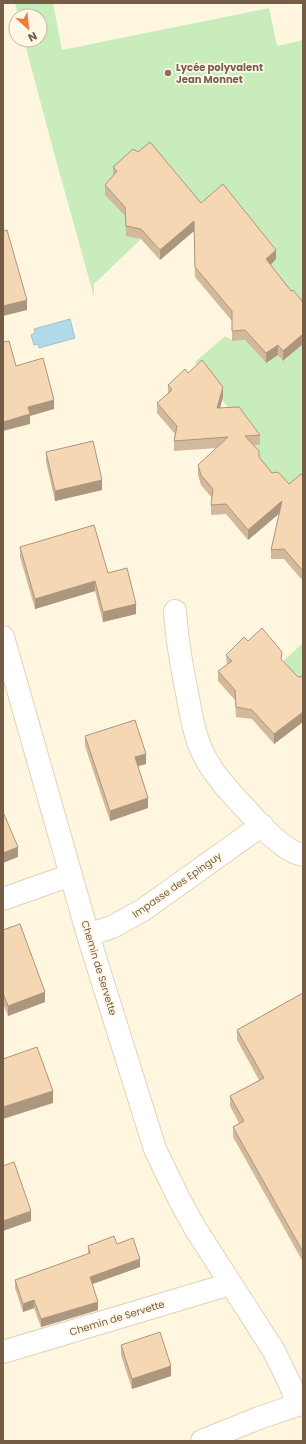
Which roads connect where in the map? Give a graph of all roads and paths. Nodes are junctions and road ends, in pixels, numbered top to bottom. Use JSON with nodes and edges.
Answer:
{"nodes":[{"id":1,"x":175,"y":611,"type":"dead end"},
{"id":2,"x":3,"y":637,"type":"edge"},
{"id":3,"x":262,"y":825,"type":"junction"},
{"id":4,"x":303,"y":855,"type":"edge"},
{"id":5,"x":71,"y":875,"type":"junction"},
{"id":6,"x":3,"y":899,"type":"edge"},
{"id":7,"x":88,"y":935,"type":"junction"},
{"id":8,"x":230,"y":1284,"type":"junction"},
{"id":9,"x":3,"y":1352,"type":"edge"},
{"id":10,"x":300,"y":1404,"type":"edge"},
{"id":11,"x":202,"y":1441,"type":"edge"}],
"edges":[{"from":1,"to":3,"type":"street"},
{"from":2,"to":5,"type":"street","name":"Chemin de Servette"},
{"from":3,"to":4,"type":"street"},
{"from":3,"to":7,"type":"street","name":"Impasse des Epinguy"},
{"from":5,"to":6,"type":"street"},
{"from":5,"to":7,"type":"street","name":"Chemin de Servette"},
{"from":7,"to":8,"type":"street","name":"Chemin de Servette"},
{"from":8,"to":9,"type":"street","name":"Chemin de Servette"},
{"from":8,"to":10,"type":"street","name":"Chemin de Servette"},
{"from":10,"to":11,"type":"street"}]}
